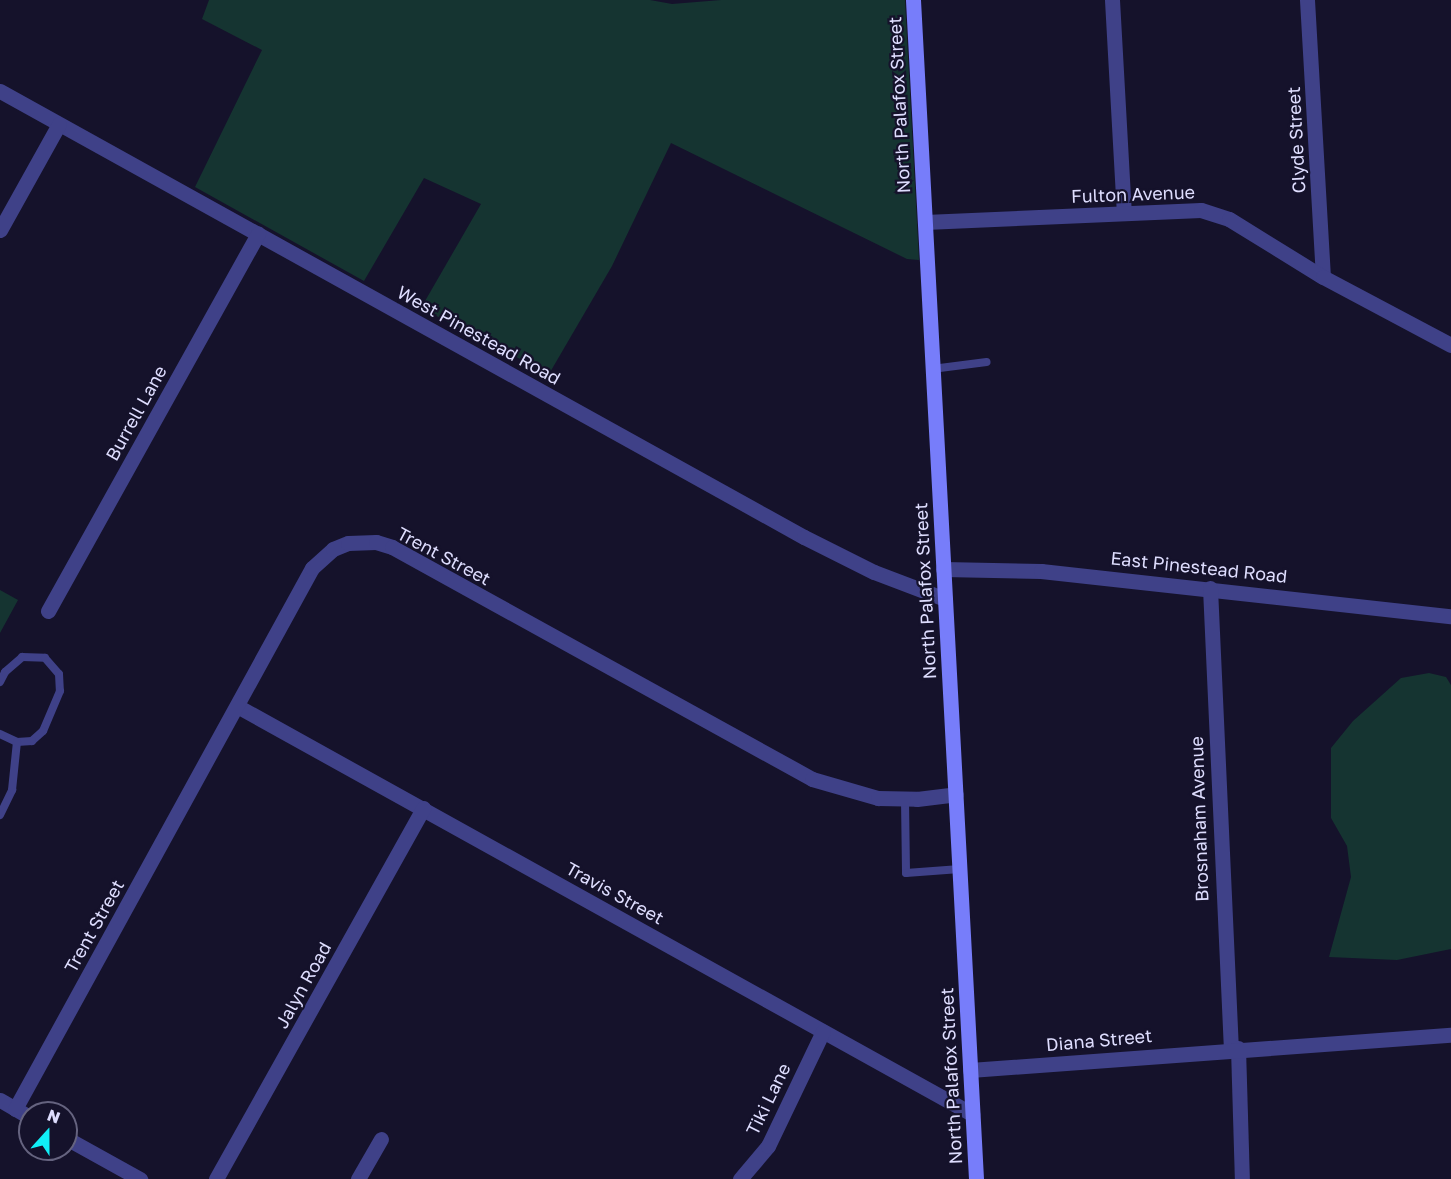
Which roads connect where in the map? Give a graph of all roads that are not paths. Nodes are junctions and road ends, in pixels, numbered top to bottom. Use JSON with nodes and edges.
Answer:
{"nodes":[{"id":1,"x":913,"y":0,"type":"edge"},
{"id":2,"x":1112,"y":0,"type":"edge"},
{"id":3,"x":1307,"y":0,"type":"edge"},
{"id":4,"x":0,"y":91,"type":"edge"},
{"id":5,"x":59,"y":124,"type":"junction"},
{"id":6,"x":1124,"y":213,"type":"junction"},
{"id":7,"x":925,"y":222,"type":"junction"},
{"id":8,"x":0,"y":230,"type":"edge"},
{"id":9,"x":258,"y":234,"type":"junction"},
{"id":10,"x":1323,"y":277,"type":"junction"},
{"id":11,"x":1451,"y":345,"type":"edge"},
{"id":12,"x":987,"y":362,"type":"dead end"},
{"id":13,"x":932,"y":369,"type":"junction"},
{"id":14,"x":943,"y":568,"type":"junction"},
{"id":15,"x":1210,"y":588,"type":"junction"},
{"id":16,"x":945,"y":599,"type":"junction"},
{"id":17,"x":48,"y":611,"type":"dead end"},
{"id":18,"x":1451,"y":616,"type":"edge"},
{"id":19,"x":0,"y":682,"type":"edge"},
{"id":20,"x":237,"y":706,"type":"junction"},
{"id":21,"x":0,"y":734,"type":"edge"},
{"id":22,"x":17,"y":742,"type":"junction"},
{"id":23,"x":956,"y":794,"type":"junction"},
{"id":24,"x":905,"y":800,"type":"junction"},
{"id":25,"x":423,"y":808,"type":"junction"},
{"id":26,"x":0,"y":815,"type":"edge"},
{"id":27,"x":960,"y":869,"type":"junction"},
{"id":28,"x":823,"y":1031,"type":"junction"},
{"id":29,"x":1451,"y":1035,"type":"edge"},
{"id":30,"x":1234,"y":1048,"type":"junction"},
{"id":31,"x":970,"y":1070,"type":"junction"},
{"id":32,"x":0,"y":1101,"type":"edge"},
{"id":33,"x":15,"y":1109,"type":"junction"},
{"id":34,"x":18,"y":1111,"type":"edge"},
{"id":35,"x":972,"y":1114,"type":"junction"},
{"id":36,"x":381,"y":1139,"type":"dead end"},
{"id":37,"x":78,"y":1145,"type":"edge"},
{"id":38,"x":140,"y":1179,"type":"edge"},
{"id":39,"x":216,"y":1179,"type":"edge"},
{"id":40,"x":358,"y":1179,"type":"edge"},
{"id":41,"x":740,"y":1179,"type":"edge"},
{"id":42,"x":976,"y":1179,"type":"edge"},
{"id":43,"x":1242,"y":1179,"type":"edge"}],
"edges":[{"from":1,"to":7,"type":"main road","name":"North Palafox Street"},
{"from":2,"to":6,"type":"street"},
{"from":3,"to":10,"type":"street","name":"Clyde Street"},
{"from":4,"to":5,"type":"street","name":"West Pinestead Road"},
{"from":5,"to":8,"type":"street"},
{"from":5,"to":9,"type":"street","name":"West Pinestead Road"},
{"from":6,"to":7,"type":"street","name":"Fulton Avenue"},
{"from":6,"to":10,"type":"street","name":"Fulton Avenue"},
{"from":7,"to":13,"type":"main road","name":"North Palafox Street"},
{"from":9,"to":16,"type":"street","name":"West Pinestead Road"},
{"from":9,"to":17,"type":"street","name":"Burrell Lane"},
{"from":10,"to":11,"type":"street","name":"Fulton Avenue"},
{"from":12,"to":13,"type":"lane"},
{"from":13,"to":14,"type":"main road","name":"North Palafox Street"},
{"from":14,"to":15,"type":"street","name":"East Pinestead Road"},
{"from":14,"to":16,"type":"main road","name":"North Palafox Street"},
{"from":15,"to":18,"type":"street","name":"East Pinestead Road"},
{"from":15,"to":30,"type":"street","name":"Brosnaham Avenue"},
{"from":16,"to":23,"type":"main road","name":"North Palafox Street"},
{"from":19,"to":22,"type":"lane"},
{"from":20,"to":24,"type":"street","name":"Trent Street"},
{"from":20,"to":25,"type":"street","name":"Travis Street"},
{"from":20,"to":33,"type":"street","name":"Trent Street"},
{"from":21,"to":22,"type":"lane"},
{"from":22,"to":26,"type":"lane"},
{"from":23,"to":24,"type":"street","name":"Trent Street"},
{"from":23,"to":27,"type":"main road","name":"North Palafox Street"},
{"from":24,"to":27,"type":"lane"},
{"from":25,"to":28,"type":"street","name":"Travis Street"},
{"from":25,"to":39,"type":"street","name":"Jalyn Road"},
{"from":27,"to":31,"type":"main road","name":"North Palafox Street"},
{"from":28,"to":35,"type":"street","name":"Travis Street"},
{"from":28,"to":41,"type":"street","name":"Tiki Lane"},
{"from":29,"to":30,"type":"street","name":"Diana Street"},
{"from":30,"to":31,"type":"street","name":"Diana Street"},
{"from":30,"to":43,"type":"street","name":"Brosnaham Avenue"},
{"from":31,"to":35,"type":"main road","name":"North Palafox Street"},
{"from":32,"to":33,"type":"street"},
{"from":33,"to":34,"type":"street"},
{"from":35,"to":42,"type":"main road","name":"North Palafox Street"},
{"from":36,"to":40,"type":"street"},
{"from":37,"to":38,"type":"street"}]}
